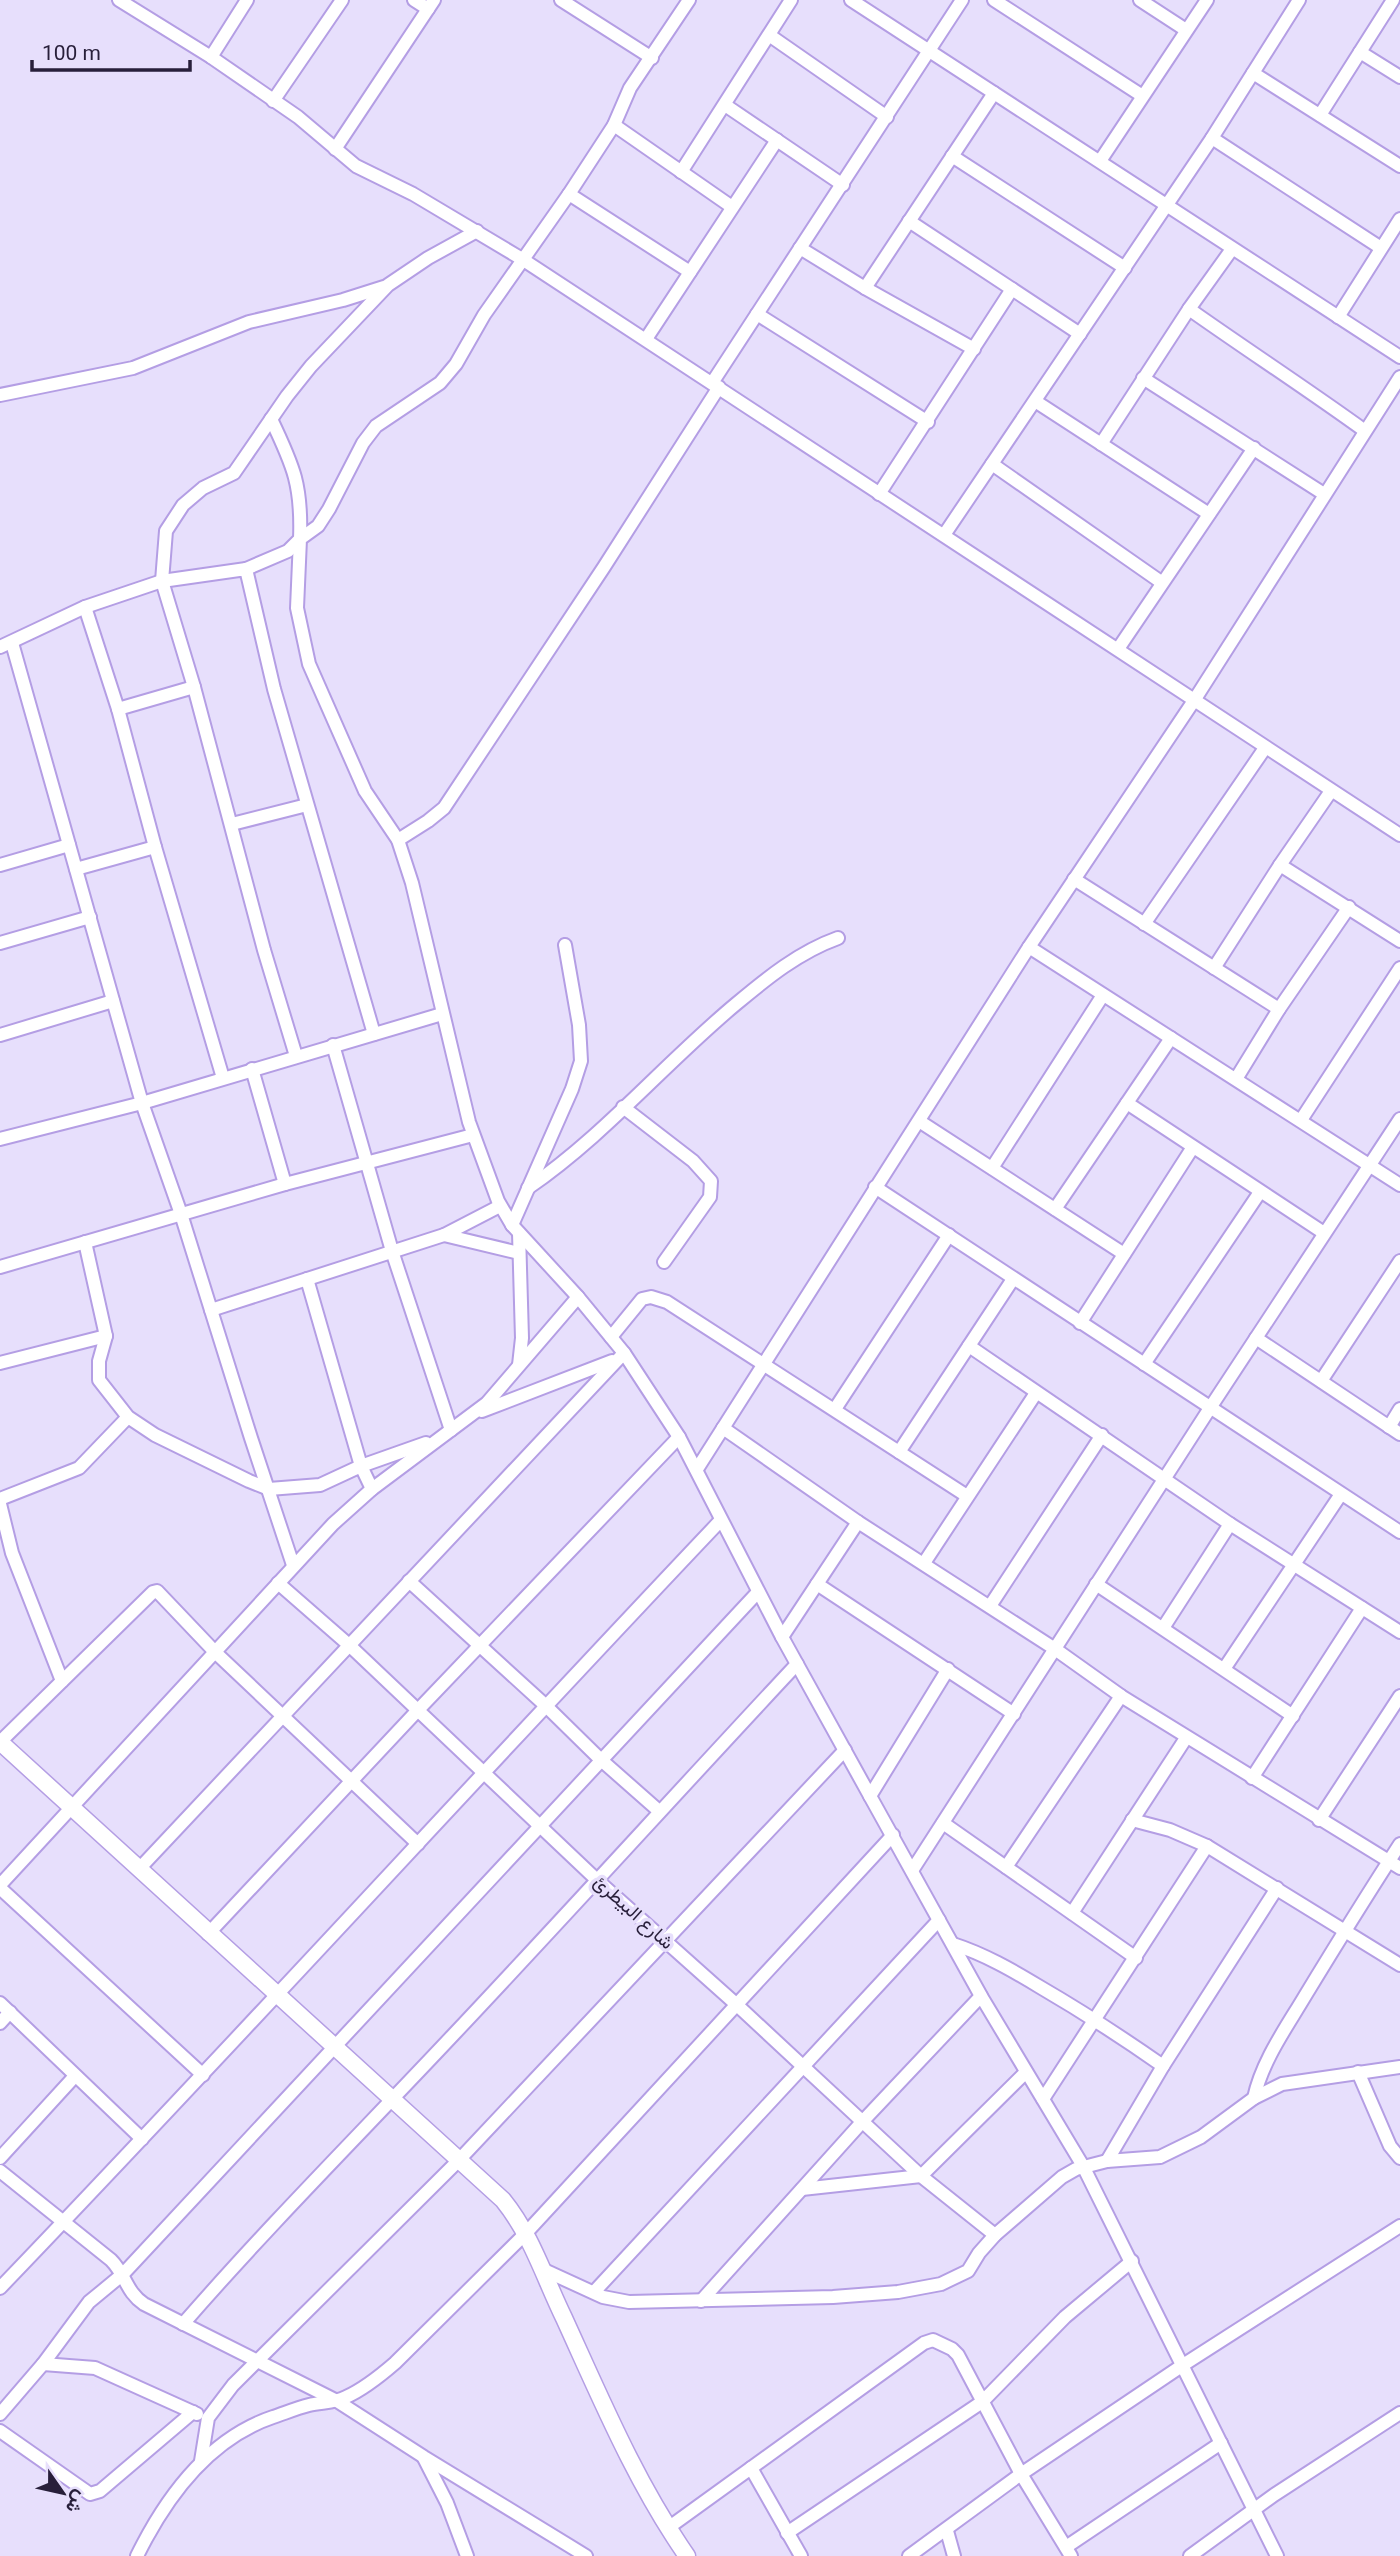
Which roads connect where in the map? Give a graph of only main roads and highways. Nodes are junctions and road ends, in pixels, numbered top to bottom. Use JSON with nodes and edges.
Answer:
{"nodes":[{"id":1,"x":0,"y":1742,"type":"edge"},
{"id":2,"x":687,"y":2556,"type":"edge"}],
"edges":[{"from":1,"to":2,"type":"main road"}]}
